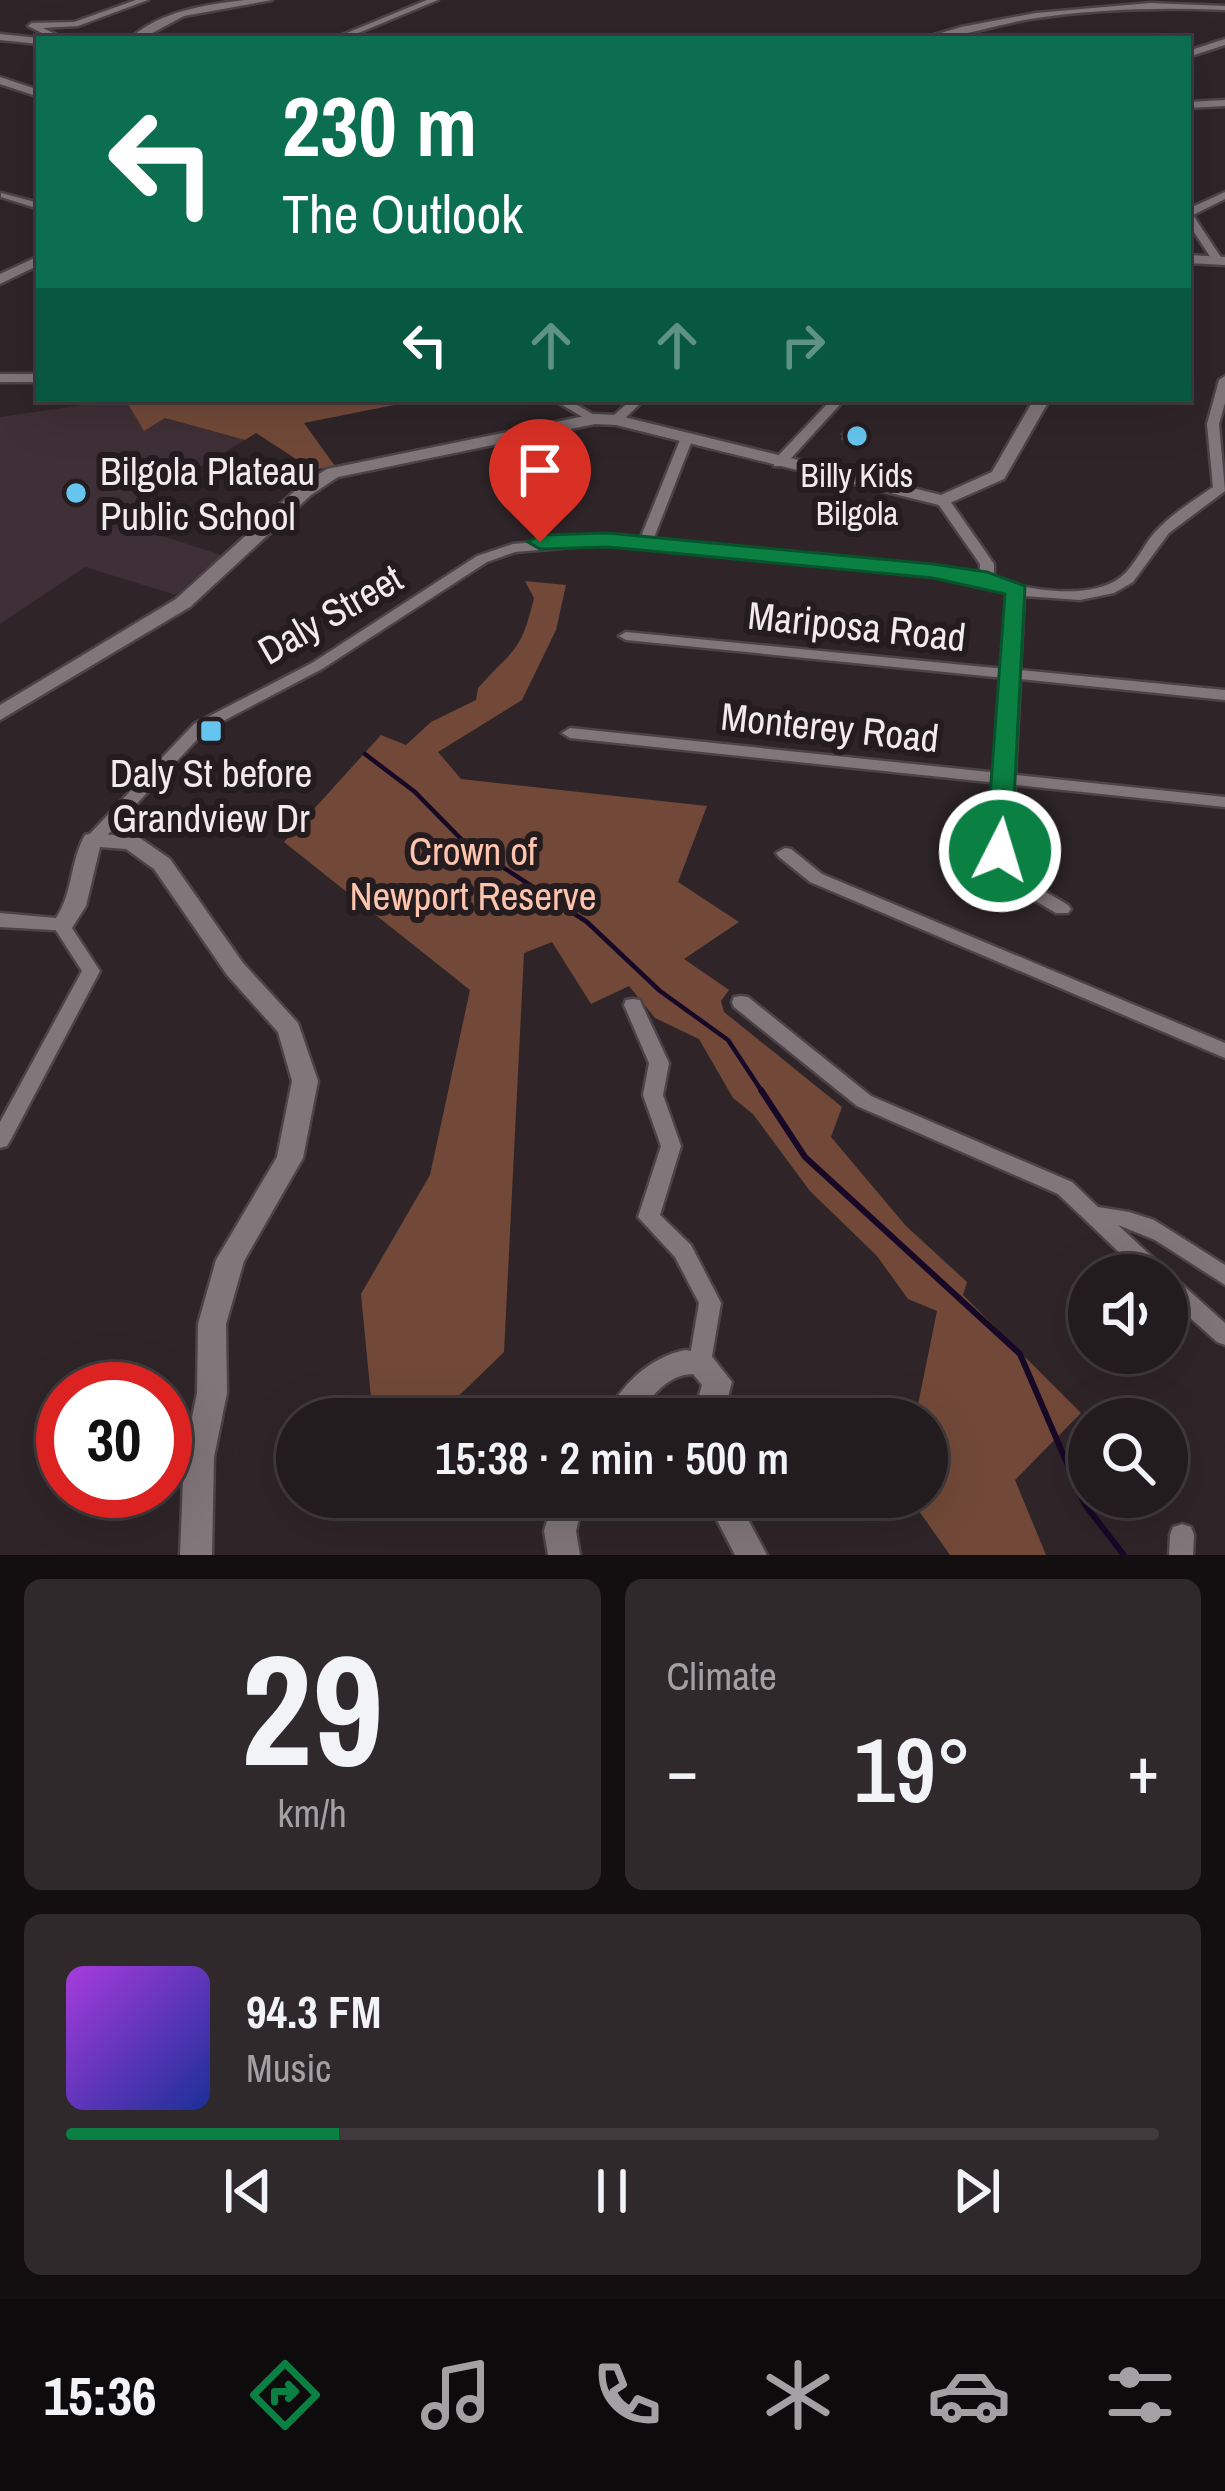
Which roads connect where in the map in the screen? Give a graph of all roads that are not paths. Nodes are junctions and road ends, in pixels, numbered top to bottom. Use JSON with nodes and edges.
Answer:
{"nodes":[{"id":1,"x":144,"y":0,"type":"edge"},
{"id":2,"x":267,"y":0,"type":"edge"},
{"id":3,"x":434,"y":0,"type":"edge"},
{"id":4,"x":1225,"y":8,"type":"edge"},
{"id":5,"x":54,"y":36,"type":"edge"},
{"id":6,"x":137,"y":36,"type":"edge"},
{"id":7,"x":344,"y":36,"type":"edge"},
{"id":8,"x":938,"y":36,"type":"edge"},
{"id":9,"x":0,"y":37,"type":"edge"},
{"id":10,"x":36,"y":41,"type":"edge"},
{"id":11,"x":1225,"y":42,"type":"edge"},
{"id":12,"x":1191,"y":53,"type":"edge"},
{"id":13,"x":0,"y":80,"type":"edge"},
{"id":14,"x":36,"y":93,"type":"edge"},
{"id":15,"x":1225,"y":103,"type":"edge"},
{"id":16,"x":1191,"y":105,"type":"edge"},
{"id":17,"x":5,"y":195,"type":"dead end"},
{"id":18,"x":1225,"y":195,"type":"edge"},
{"id":19,"x":36,"y":205,"type":"edge"},
{"id":20,"x":1191,"y":212,"type":"edge"},
{"id":21,"x":1191,"y":218,"type":"edge"},
{"id":22,"x":1191,"y":259,"type":"edge"},
{"id":23,"x":1221,"y":260,"type":"edge"},
{"id":24,"x":36,"y":262,"type":"edge"},
{"id":25,"x":0,"y":280,"type":"edge"},
{"id":26,"x":36,"y":378,"type":"edge"},
{"id":27,"x":0,"y":379,"type":"edge"},
{"id":28,"x":1225,"y":380,"type":"edge"},
{"id":29,"x":564,"y":402,"type":"edge"},
{"id":30,"x":636,"y":402,"type":"edge"},
{"id":31,"x":836,"y":402,"type":"edge"},
{"id":32,"x":1040,"y":402,"type":"edge"},
{"id":33,"x":595,"y":419,"type":"junction"},
{"id":34,"x":616,"y":420,"type":"junction"},
{"id":35,"x":687,"y":438,"type":"junction"},
{"id":36,"x":779,"y":463,"type":"junction"},
{"id":37,"x":1224,"y":475,"type":"edge"},
{"id":38,"x":943,"y":501,"type":"junction"},
{"id":39,"x":645,"y":544,"type":"junction"},
{"id":40,"x":987,"y":579,"type":"junction"},
{"id":41,"x":1017,"y":591,"type":"junction"},
{"id":42,"x":626,"y":636,"type":"dead end"},
{"id":43,"x":1012,"y":674,"type":"junction"},
{"id":44,"x":1225,"y":695,"type":"edge"},
{"id":45,"x":0,"y":714,"type":"edge"},
{"id":46,"x":570,"y":733,"type":"dead end"},
{"id":47,"x":1006,"y":778,"type":"junction"},
{"id":48,"x":1225,"y":802,"type":"edge"},
{"id":49,"x":93,"y":839,"type":"junction"},
{"id":50,"x":785,"y":853,"type":"dead end"},
{"id":51,"x":1062,"y":909,"type":"dead end"},
{"id":52,"x":0,"y":920,"type":"edge"},
{"id":53,"x":62,"y":926,"type":"junction"},
{"id":54,"x":741,"y":1002,"type":"dead end"},
{"id":55,"x":633,"y":1005,"type":"dead end"},
{"id":56,"x":1225,"y":1051,"type":"edge"},
{"id":57,"x":0,"y":1141,"type":"edge"},
{"id":58,"x":1091,"y":1214,"type":"junction"},
{"id":59,"x":1134,"y":1254,"type":"edge"},
{"id":60,"x":1225,"y":1276,"type":"edge"},
{"id":61,"x":1188,"y":1303,"type":"edge"},
{"id":62,"x":1225,"y":1336,"type":"edge"},
{"id":63,"x":700,"y":1362,"type":"junction"},
{"id":64,"x":635,"y":1398,"type":"edge"},
{"id":65,"x":713,"y":1398,"type":"edge"},
{"id":66,"x":563,"y":1518,"type":"edge"},
{"id":67,"x":731,"y":1518,"type":"edge"},
{"id":68,"x":196,"y":1555,"type":"edge"},
{"id":69,"x":564,"y":1555,"type":"edge"},
{"id":70,"x":751,"y":1555,"type":"edge"}],
"edges":[{"from":1,"to":5,"type":"street"},
{"from":2,"to":6,"type":"street"},
{"from":3,"to":7,"type":"street"},
{"from":4,"to":8,"type":"street"},
{"from":9,"to":10,"type":"street"},
{"from":11,"to":12,"type":"street"},
{"from":13,"to":14,"type":"street"},
{"from":15,"to":16,"type":"street"},
{"from":17,"to":19,"type":"street"},
{"from":18,"to":20,"type":"street"},
{"from":21,"to":23,"type":"street"},
{"from":22,"to":23,"type":"street"},
{"from":24,"to":25,"type":"street"},
{"from":26,"to":27,"type":"street"},
{"from":28,"to":37,"type":"street"},
{"from":29,"to":33,"type":"street"},
{"from":30,"to":34,"type":"street"},
{"from":31,"to":36,"type":"street"},
{"from":32,"to":38,"type":"street"},
{"from":33,"to":34,"type":"street"},
{"from":33,"to":45,"type":"street"},
{"from":34,"to":35,"type":"street"},
{"from":35,"to":36,"type":"street"},
{"from":35,"to":39,"type":"street"},
{"from":36,"to":38,"type":"street"},
{"from":37,"to":41,"type":"street","name":"Daly Street"},
{"from":38,"to":40,"type":"street"},
{"from":39,"to":40,"type":"street","name":"Daly Street"},
{"from":39,"to":49,"type":"street","name":"Daly Street"},
{"from":40,"to":41,"type":"street","name":"Daly Street"},
{"from":41,"to":43,"type":"street"},
{"from":42,"to":43,"type":"street","name":"Mariposa Road"},
{"from":43,"to":44,"type":"street","name":"Mariposa Road"},
{"from":43,"to":47,"type":"street"},
{"from":46,"to":47,"type":"street","name":"Monterey Road"},
{"from":47,"to":48,"type":"street","name":"Monterey Road"},
{"from":47,"to":51,"type":"street"},
{"from":49,"to":53,"type":"street"},
{"from":49,"to":68,"type":"street"},
{"from":50,"to":56,"type":"street"},
{"from":52,"to":53,"type":"street"},
{"from":53,"to":57,"type":"street"},
{"from":54,"to":58,"type":"street"},
{"from":55,"to":63,"type":"street"},
{"from":58,"to":59,"type":"street"},
{"from":58,"to":60,"type":"street"},
{"from":61,"to":62,"type":"street"},
{"from":63,"to":64,"type":"street"},
{"from":63,"to":65,"type":"street"},
{"from":66,"to":69,"type":"street"},
{"from":67,"to":70,"type":"street"}]}
